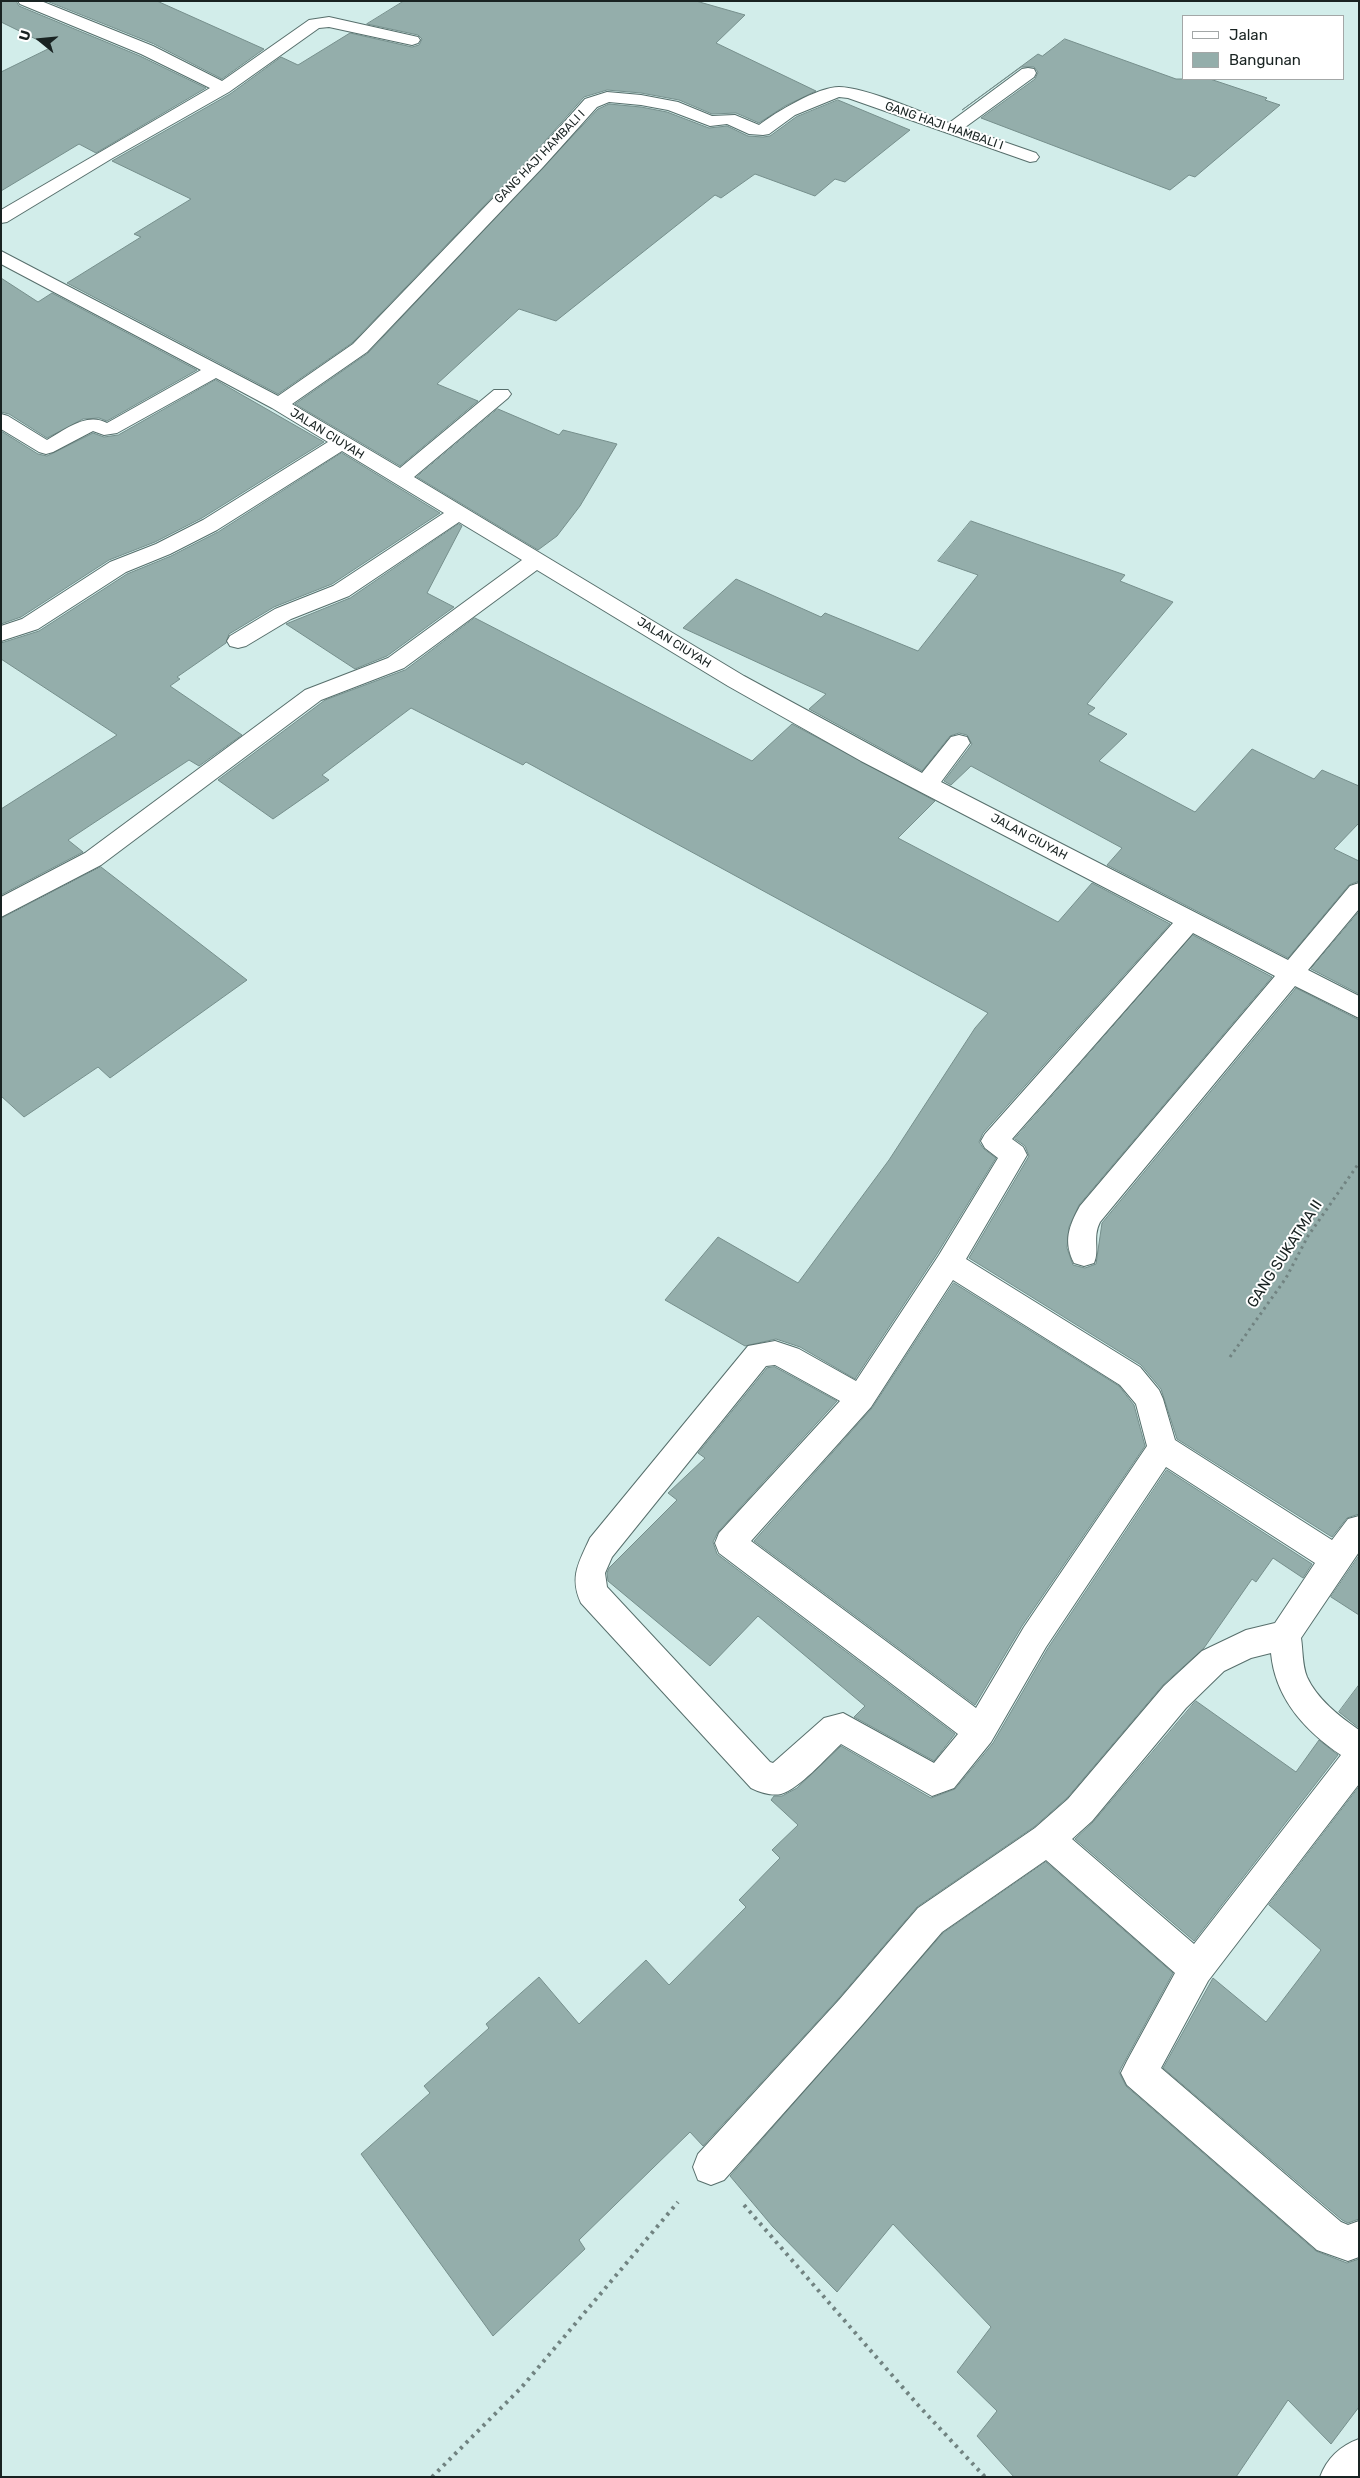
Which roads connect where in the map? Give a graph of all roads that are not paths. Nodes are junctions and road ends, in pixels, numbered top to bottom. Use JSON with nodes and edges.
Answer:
{"nodes":[{"id":1,"x":26,"y":1,"type":"edge"},
{"id":2,"x":412,"y":40,"type":"dead end"},
{"id":3,"x":1028,"y":73,"type":"dead end"},
{"id":4,"x":223,"y":88,"type":"junction"},
{"id":5,"x":953,"y":128,"type":"junction"},
{"id":6,"x":1030,"y":157,"type":"dead end"},
{"id":7,"x":1,"y":218,"type":"edge"},
{"id":8,"x":1,"y":256,"type":"edge"},
{"id":9,"x":214,"y":371,"type":"junction"},
{"id":10,"x":501,"y":394,"type":"dead end"},
{"id":11,"x":278,"y":404,"type":"junction"},
{"id":12,"x":1,"y":420,"type":"edge"},
{"id":13,"x":340,"y":443,"type":"junction"},
{"id":14,"x":400,"y":478,"type":"junction"},
{"id":15,"x":458,"y":513,"type":"junction"},
{"id":16,"x":536,"y":560,"type":"junction"},
{"id":17,"x":1,"y":634,"type":"edge"},
{"id":18,"x":238,"y":640,"type":"dead end"},
{"id":19,"x":959,"y":743,"type":"dead end"},
{"id":20,"x":926,"y":783,"type":"junction"},
{"id":21,"x":1359,"y":892,"type":"edge"},
{"id":22,"x":1,"y":908,"type":"edge"},
{"id":23,"x":1189,"y":922,"type":"junction"},
{"id":24,"x":1291,"y":973,"type":"junction"},
{"id":25,"x":1359,"y":1008,"type":"edge"},
{"id":26,"x":1084,"y":1255,"type":"dead end"},
{"id":27,"x":949,"y":1263,"type":"junction"},
{"id":28,"x":861,"y":1398,"type":"junction"},
{"id":29,"x":1162,"y":1448,"type":"junction"},
{"id":30,"x":1359,"y":1529,"type":"edge"},
{"id":31,"x":1335,"y":1558,"type":"junction"},
{"id":32,"x":1285,"y":1635,"type":"junction"},
{"id":33,"x":980,"y":1731,"type":"junction"},
{"id":34,"x":1359,"y":1750,"type":"edge"},
{"id":35,"x":1359,"y":1758,"type":"edge"},
{"id":36,"x":1047,"y":1839,"type":"junction"},
{"id":37,"x":1196,"y":1969,"type":"junction"},
{"id":38,"x":711,"y":2167,"type":"road end"},
{"id":39,"x":1359,"y":2239,"type":"edge"},
{"id":40,"x":1359,"y":2458,"type":"edge"},
{"id":41,"x":1339,"y":2477,"type":"edge"}],
"edges":[{"from":1,"to":4,"type":"street"},
{"from":2,"to":4,"type":"street"},
{"from":3,"to":5,"type":"street"},
{"from":4,"to":7,"type":"street"},
{"from":5,"to":6,"type":"street","name":"GANG HAJI HAMBALI I"},
{"from":5,"to":11,"type":"street","name":"GANG HAJI HAMBALI I"},
{"from":8,"to":9,"type":"street","name":"JALAN CIUYAH"},
{"from":9,"to":11,"type":"street","name":"JALAN CIUYAH"},
{"from":9,"to":12,"type":"street"},
{"from":10,"to":14,"type":"street"},
{"from":11,"to":13,"type":"street","name":"JALAN CIUYAH"},
{"from":13,"to":14,"type":"street","name":"JALAN CIUYAH"},
{"from":13,"to":17,"type":"street"},
{"from":14,"to":15,"type":"street","name":"JALAN CIUYAH"},
{"from":15,"to":16,"type":"street","name":"JALAN CIUYAH"},
{"from":15,"to":18,"type":"street"},
{"from":16,"to":20,"type":"street","name":"JALAN CIUYAH"},
{"from":16,"to":22,"type":"street"},
{"from":19,"to":20,"type":"street"},
{"from":20,"to":23,"type":"street","name":"JALAN CIUYAH"},
{"from":21,"to":24,"type":"street"},
{"from":23,"to":24,"type":"street","name":"JALAN CIUYAH"},
{"from":23,"to":27,"type":"street"},
{"from":24,"to":25,"type":"street","name":"JALAN CIUYAH"},
{"from":24,"to":26,"type":"street"},
{"from":27,"to":28,"type":"street"},
{"from":27,"to":29,"type":"street"},
{"from":28,"to":33,"type":"street"},
{"from":28,"to":33,"type":"street"},
{"from":29,"to":31,"type":"street"},
{"from":29,"to":33,"type":"street"},
{"from":30,"to":31,"type":"street"},
{"from":31,"to":32,"type":"street"},
{"from":32,"to":34,"type":"street"},
{"from":32,"to":36,"type":"street"},
{"from":35,"to":37,"type":"street"},
{"from":36,"to":37,"type":"street"},
{"from":36,"to":38,"type":"street"},
{"from":37,"to":39,"type":"street"},
{"from":40,"to":41,"type":"street"}]}
